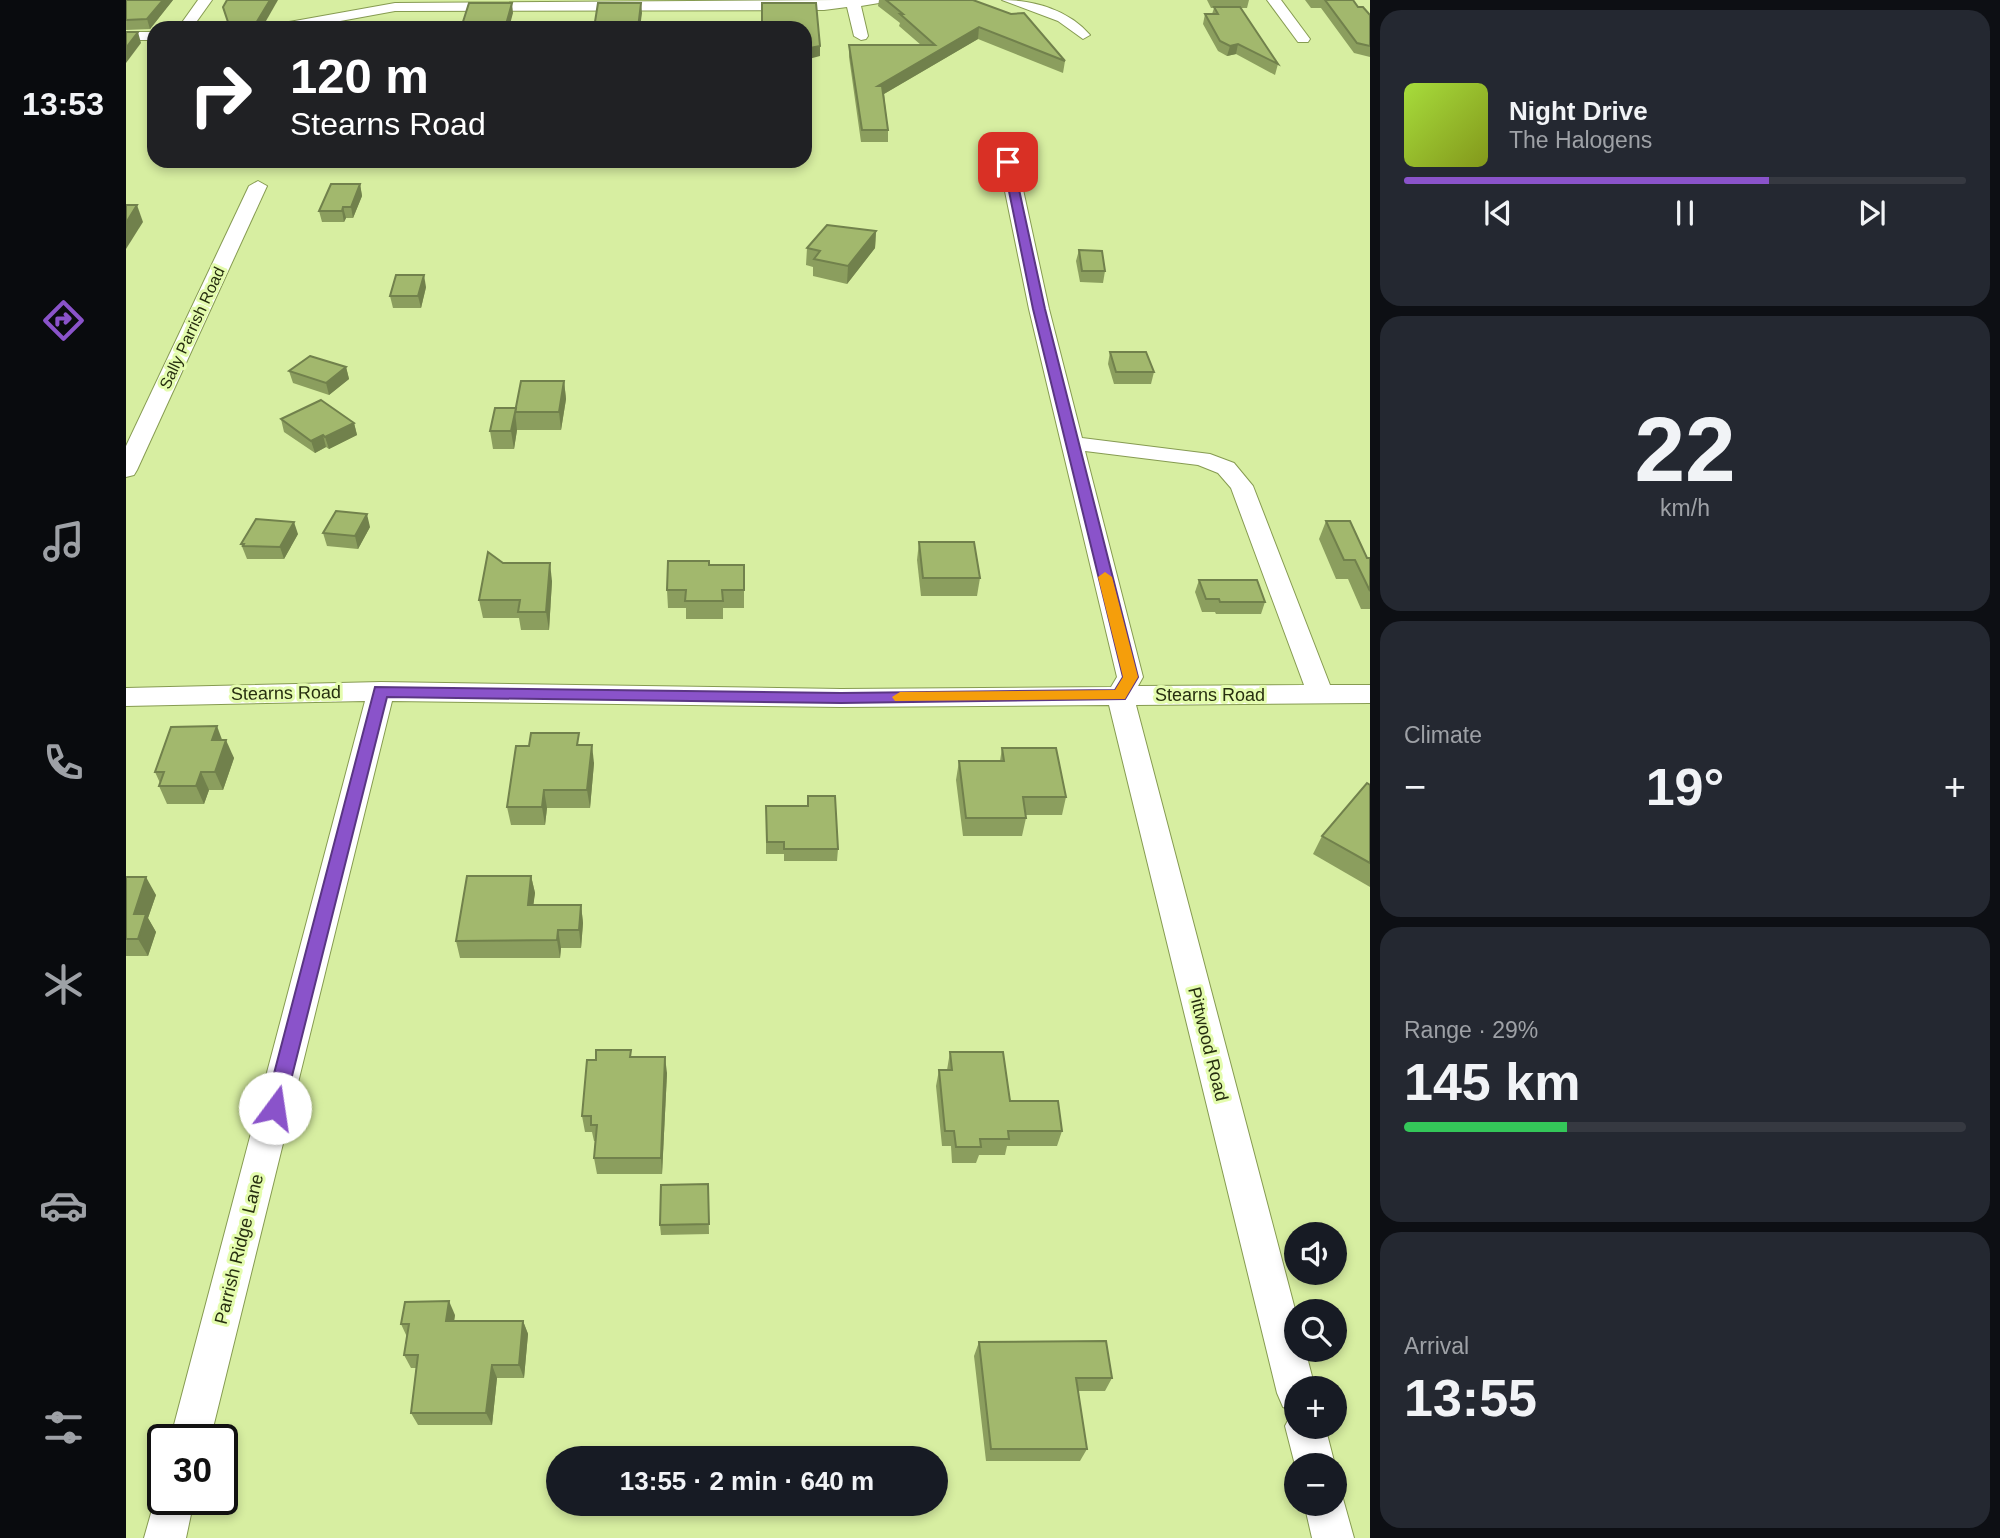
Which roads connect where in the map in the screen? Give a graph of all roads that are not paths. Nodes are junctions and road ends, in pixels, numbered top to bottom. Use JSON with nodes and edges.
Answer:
{"nodes":[{"id":1,"x":205,"y":0,"type":"edge"},
{"id":2,"x":874,"y":0,"type":"edge"},
{"id":3,"x":1009,"y":0,"type":"edge"},
{"id":4,"x":1274,"y":0,"type":"edge"},
{"id":5,"x":394,"y":4,"type":"edge"},
{"id":6,"x":853,"y":4,"type":"junction"},
{"id":7,"x":190,"y":21,"type":"edge"},
{"id":8,"x":312,"y":21,"type":"edge"},
{"id":9,"x":1083,"y":35,"type":"dead end"},
{"id":10,"x":126,"y":36,"type":"edge"},
{"id":11,"x":147,"y":36,"type":"edge"},
{"id":12,"x":861,"y":36,"type":"dead end"},
{"id":13,"x":1303,"y":39,"type":"dead end"},
{"id":14,"x":1008,"y":162,"type":"dead end"},
{"id":15,"x":258,"y":186,"type":"dead end"},
{"id":16,"x":1072,"y":443,"type":"junction"},
{"id":17,"x":126,"y":470,"type":"edge"},
{"id":18,"x":381,"y":691,"type":"junction"},
{"id":19,"x":1370,"y":694,"type":"edge"},
{"id":20,"x":1120,"y":695,"type":"junction"},
{"id":21,"x":1321,"y":695,"type":"junction"},
{"id":22,"x":126,"y":697,"type":"edge"},
{"id":23,"x":1293,"y":1376,"type":"edge"},
{"id":24,"x":194,"y":1424,"type":"edge"},
{"id":25,"x":170,"y":1515,"type":"edge"},
{"id":26,"x":1328,"y":1516,"type":"edge"},
{"id":27,"x":165,"y":1538,"type":"edge"},
{"id":28,"x":1334,"y":1538,"type":"edge"}],
"edges":[{"from":1,"to":7,"type":"street"},
{"from":2,"to":6,"type":"street"},
{"from":3,"to":9,"type":"street"},
{"from":4,"to":13,"type":"street"},
{"from":5,"to":6,"type":"street"},
{"from":5,"to":8,"type":"street"},
{"from":6,"to":12,"type":"street"},
{"from":10,"to":11,"type":"street"},
{"from":14,"to":16,"type":"street"},
{"from":15,"to":17,"type":"street","name":"Sally Parrish Road"},
{"from":16,"to":20,"type":"street"},
{"from":16,"to":21,"type":"street"},
{"from":18,"to":20,"type":"street","name":"Stearns Road"},
{"from":18,"to":22,"type":"street","name":"Stearns Road"},
{"from":18,"to":24,"type":"street","name":"Parrish Ridge Lane"},
{"from":19,"to":21,"type":"street","name":"Stearns Road"},
{"from":20,"to":21,"type":"street","name":"Stearns Road"},
{"from":20,"to":23,"type":"street","name":"Pittwood Road"},
{"from":25,"to":27,"type":"street"},
{"from":26,"to":28,"type":"street"}]}
